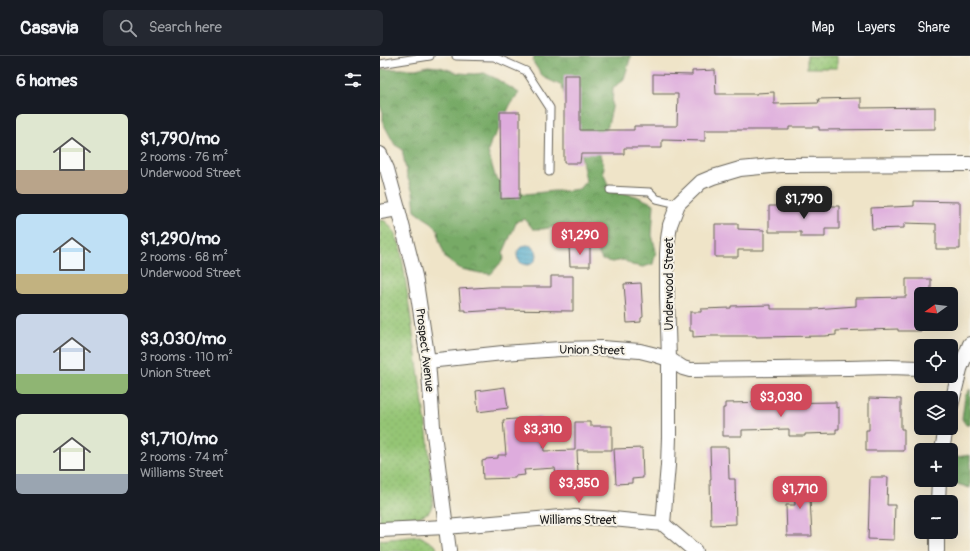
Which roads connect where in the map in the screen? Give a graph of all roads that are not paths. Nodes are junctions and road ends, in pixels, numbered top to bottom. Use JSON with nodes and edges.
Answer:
{"nodes":[{"id":1,"x":430,"y":56,"type":"edge"},
{"id":2,"x":456,"y":56,"type":"edge"},
{"id":3,"x":380,"y":64,"type":"edge"},
{"id":4,"x":380,"y":154,"type":"edge"},
{"id":5,"x":970,"y":164,"type":"edge"},
{"id":6,"x":549,"y":172,"type":"dead end"},
{"id":7,"x":610,"y":190,"type":"dead end"},
{"id":8,"x":678,"y":204,"type":"junction"},
{"id":9,"x":398,"y":209,"type":"junction"},
{"id":10,"x":380,"y":212,"type":"edge"},
{"id":11,"x":970,"y":344,"type":"edge"},
{"id":12,"x":669,"y":360,"type":"junction"},
{"id":13,"x":428,"y":361,"type":"junction"},
{"id":14,"x":914,"y":368,"type":"edge"},
{"id":15,"x":960,"y":369,"type":"edge"},
{"id":16,"x":955,"y":391,"type":"edge"},
{"id":17,"x":663,"y":524,"type":"junction"},
{"id":18,"x":446,"y":527,"type":"junction"},
{"id":19,"x":380,"y":530,"type":"edge"},
{"id":20,"x":937,"y":539,"type":"edge"},
{"id":21,"x":689,"y":549,"type":"edge"},
{"id":22,"x":449,"y":551,"type":"edge"},
{"id":23,"x":937,"y":551,"type":"edge"}],
"edges":[{"from":1,"to":3,"type":"lane"},
{"from":2,"to":6,"type":"lane"},
{"from":4,"to":9,"type":"street","name":"Prospect Avenue"},
{"from":5,"to":8,"type":"street","name":"Underwood Street"},
{"from":7,"to":8,"type":"lane"},
{"from":8,"to":12,"type":"street","name":"Underwood Street"},
{"from":9,"to":10,"type":"street"},
{"from":9,"to":13,"type":"street","name":"Prospect Avenue"},
{"from":11,"to":15,"type":"street"},
{"from":12,"to":13,"type":"street","name":"Union Street"},
{"from":12,"to":14,"type":"street","name":"Union Street"},
{"from":12,"to":17,"type":"street","name":"Underwood Street"},
{"from":13,"to":18,"type":"street","name":"Prospect Avenue"},
{"from":15,"to":16,"type":"street"},
{"from":17,"to":18,"type":"street","name":"Williams Street"},
{"from":17,"to":21,"type":"street"},
{"from":18,"to":19,"type":"street","name":"Williams Street"},
{"from":18,"to":22,"type":"street","name":"Prospect Avenue"},
{"from":20,"to":23,"type":"street"}]}
